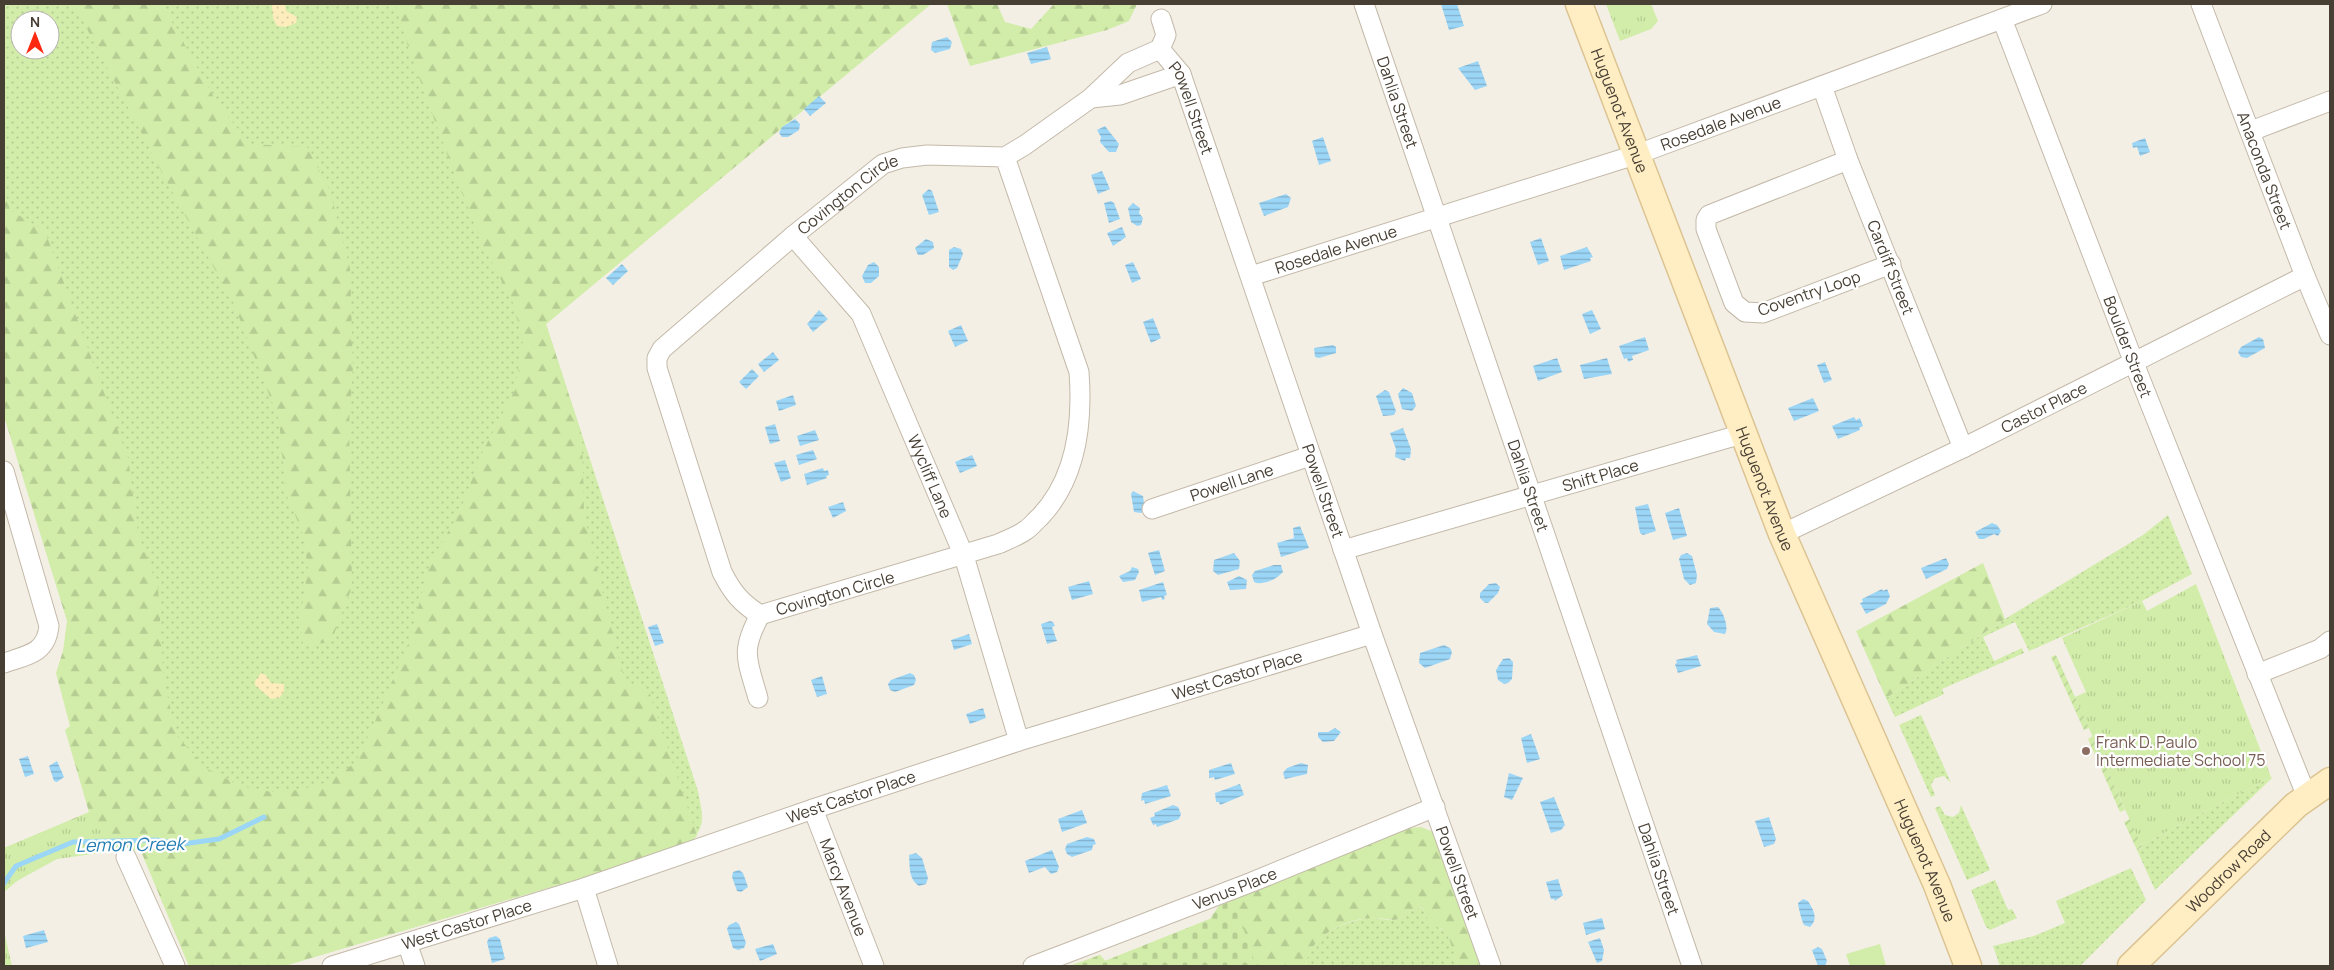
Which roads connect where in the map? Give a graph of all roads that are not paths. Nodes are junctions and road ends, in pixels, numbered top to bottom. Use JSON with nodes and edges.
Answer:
{"nodes":[{"id":1,"x":1364,"y":4,"type":"edge"},
{"id":2,"x":1579,"y":4,"type":"edge"},
{"id":3,"x":2042,"y":4,"type":"edge"},
{"id":4,"x":2201,"y":4,"type":"edge"},
{"id":5,"x":1161,"y":19,"type":"dead end"},
{"id":6,"x":2002,"y":19,"type":"junction"},
{"id":7,"x":1160,"y":49,"type":"junction"},
{"id":8,"x":1180,"y":74,"type":"junction"},
{"id":9,"x":1822,"y":86,"type":"junction"},
{"id":10,"x":1091,"y":98,"type":"junction"},
{"id":11,"x":2330,"y":101,"type":"edge"},
{"id":12,"x":2251,"y":131,"type":"junction"},
{"id":13,"x":1638,"y":154,"type":"junction"},
{"id":14,"x":1005,"y":157,"type":"junction"},
{"id":15,"x":1848,"y":160,"type":"junction"},
{"id":16,"x":1436,"y":219,"type":"junction"},
{"id":17,"x":793,"y":236,"type":"junction"},
{"id":18,"x":1890,"y":264,"type":"junction"},
{"id":19,"x":1251,"y":276,"type":"junction"},
{"id":20,"x":2305,"y":276,"type":"junction"},
{"id":21,"x":2330,"y":335,"type":"edge"},
{"id":22,"x":2133,"y":361,"type":"junction"},
{"id":23,"x":1742,"y":434,"type":"junction"},
{"id":24,"x":1963,"y":448,"type":"junction"},
{"id":25,"x":1310,"y":456,"type":"junction"},
{"id":26,"x":4,"y":471,"type":"edge"},
{"id":27,"x":1531,"y":495,"type":"junction"},
{"id":28,"x":1152,"y":509,"type":"dead end"},
{"id":29,"x":1782,"y":534,"type":"junction"},
{"id":30,"x":1343,"y":550,"type":"junction"},
{"id":31,"x":964,"y":556,"type":"junction"},
{"id":32,"x":760,"y":615,"type":"junction"},
{"id":33,"x":1372,"y":634,"type":"junction"},
{"id":34,"x":2330,"y":641,"type":"edge"},
{"id":35,"x":4,"y":663,"type":"edge"},
{"id":36,"x":2257,"y":674,"type":"junction"},
{"id":37,"x":758,"y":698,"type":"dead end"},
{"id":38,"x":1019,"y":741,"type":"junction"},
{"id":39,"x":2330,"y":781,"type":"edge"},
{"id":40,"x":2306,"y":797,"type":"junction"},
{"id":41,"x":1435,"y":807,"type":"junction"},
{"id":42,"x":813,"y":809,"type":"junction"},
{"id":43,"x":126,"y":857,"type":"dead end"},
{"id":44,"x":584,"y":888,"type":"junction"},
{"id":45,"x":407,"y":943,"type":"junction"},
{"id":46,"x":176,"y":966,"type":"edge"},
{"id":47,"x":332,"y":966,"type":"edge"},
{"id":48,"x":415,"y":966,"type":"edge"},
{"id":49,"x":608,"y":966,"type":"edge"},
{"id":50,"x":874,"y":966,"type":"edge"},
{"id":51,"x":1033,"y":966,"type":"edge"},
{"id":52,"x":1491,"y":966,"type":"edge"},
{"id":53,"x":1692,"y":966,"type":"edge"},
{"id":54,"x":1968,"y":966,"type":"edge"},
{"id":55,"x":2131,"y":966,"type":"edge"}],
"edges":[{"from":1,"to":16,"type":"street","name":"Dahlia Street"},
{"from":2,"to":13,"type":"street","name":"Huguenot Avenue"},
{"from":3,"to":6,"type":"street","name":"Rosedale Avenue"},
{"from":4,"to":12,"type":"street","name":"Anaconda Street"},
{"from":5,"to":7,"type":"street","name":"Powell Street"},
{"from":6,"to":9,"type":"street","name":"Rosedale Avenue"},
{"from":6,"to":22,"type":"street","name":"Boulder Street"},
{"from":7,"to":8,"type":"street","name":"Powell Street"},
{"from":7,"to":10,"type":"street"},
{"from":8,"to":10,"type":"street"},
{"from":8,"to":19,"type":"street","name":"Powell Street"},
{"from":9,"to":13,"type":"street","name":"Rosedale Avenue"},
{"from":9,"to":15,"type":"street","name":"Cardiff Street"},
{"from":10,"to":14,"type":"street"},
{"from":11,"to":12,"type":"street"},
{"from":12,"to":20,"type":"street","name":"Anaconda Street"},
{"from":13,"to":16,"type":"street","name":"Rosedale Avenue"},
{"from":13,"to":23,"type":"street","name":"Huguenot Avenue"},
{"from":14,"to":17,"type":"street","name":"Covington Circle"},
{"from":14,"to":31,"type":"street","name":"Covington Circle"},
{"from":15,"to":18,"type":"street","name":"Cardiff Street"},
{"from":15,"to":18,"type":"street","name":"Coventry Loop"},
{"from":16,"to":19,"type":"street","name":"Rosedale Avenue"},
{"from":16,"to":27,"type":"street","name":"Dahlia Street"},
{"from":17,"to":31,"type":"street","name":"Wycliff Lane"},
{"from":17,"to":32,"type":"street","name":"Covington Circle"},
{"from":18,"to":24,"type":"street","name":"Cardiff Street"},
{"from":19,"to":25,"type":"street","name":"Powell Street"},
{"from":20,"to":21,"type":"street","name":"Anaconda Street"},
{"from":20,"to":22,"type":"street","name":"Castor Place"},
{"from":22,"to":24,"type":"street","name":"Castor Place"},
{"from":22,"to":36,"type":"street","name":"Boulder Street"},
{"from":23,"to":27,"type":"street","name":"Shift Place"},
{"from":23,"to":29,"type":"street","name":"Huguenot Avenue"},
{"from":24,"to":29,"type":"street","name":"Castor Place"},
{"from":25,"to":28,"type":"street","name":"Powell Lane"},
{"from":25,"to":30,"type":"street","name":"Powell Street"},
{"from":26,"to":35,"type":"street"},
{"from":27,"to":30,"type":"street","name":"Shift Place"},
{"from":27,"to":53,"type":"street","name":"Dahlia Street"},
{"from":29,"to":54,"type":"street","name":"Huguenot Avenue"},
{"from":30,"to":33,"type":"street","name":"Powell Street"},
{"from":31,"to":32,"type":"street","name":"Covington Circle"},
{"from":31,"to":38,"type":"street","name":"Wycliff Lane"},
{"from":32,"to":37,"type":"street"},
{"from":33,"to":38,"type":"street","name":"West Castor Place"},
{"from":33,"to":41,"type":"street","name":"Powell Street"},
{"from":34,"to":36,"type":"street"},
{"from":36,"to":40,"type":"street","name":"Boulder Street"},
{"from":38,"to":42,"type":"street","name":"West Castor Place"},
{"from":39,"to":40,"type":"street","name":"Woodrow Road"},
{"from":40,"to":55,"type":"street","name":"Woodrow Road"},
{"from":41,"to":51,"type":"street","name":"Venus Place"},
{"from":41,"to":52,"type":"street","name":"Powell Street"},
{"from":42,"to":44,"type":"street","name":"West Castor Place"},
{"from":42,"to":50,"type":"street","name":"Marcy Avenue"},
{"from":43,"to":46,"type":"street"},
{"from":44,"to":45,"type":"street","name":"West Castor Place"},
{"from":44,"to":49,"type":"street"},
{"from":45,"to":47,"type":"street","name":"West Castor Place"},
{"from":45,"to":48,"type":"street"}]}
